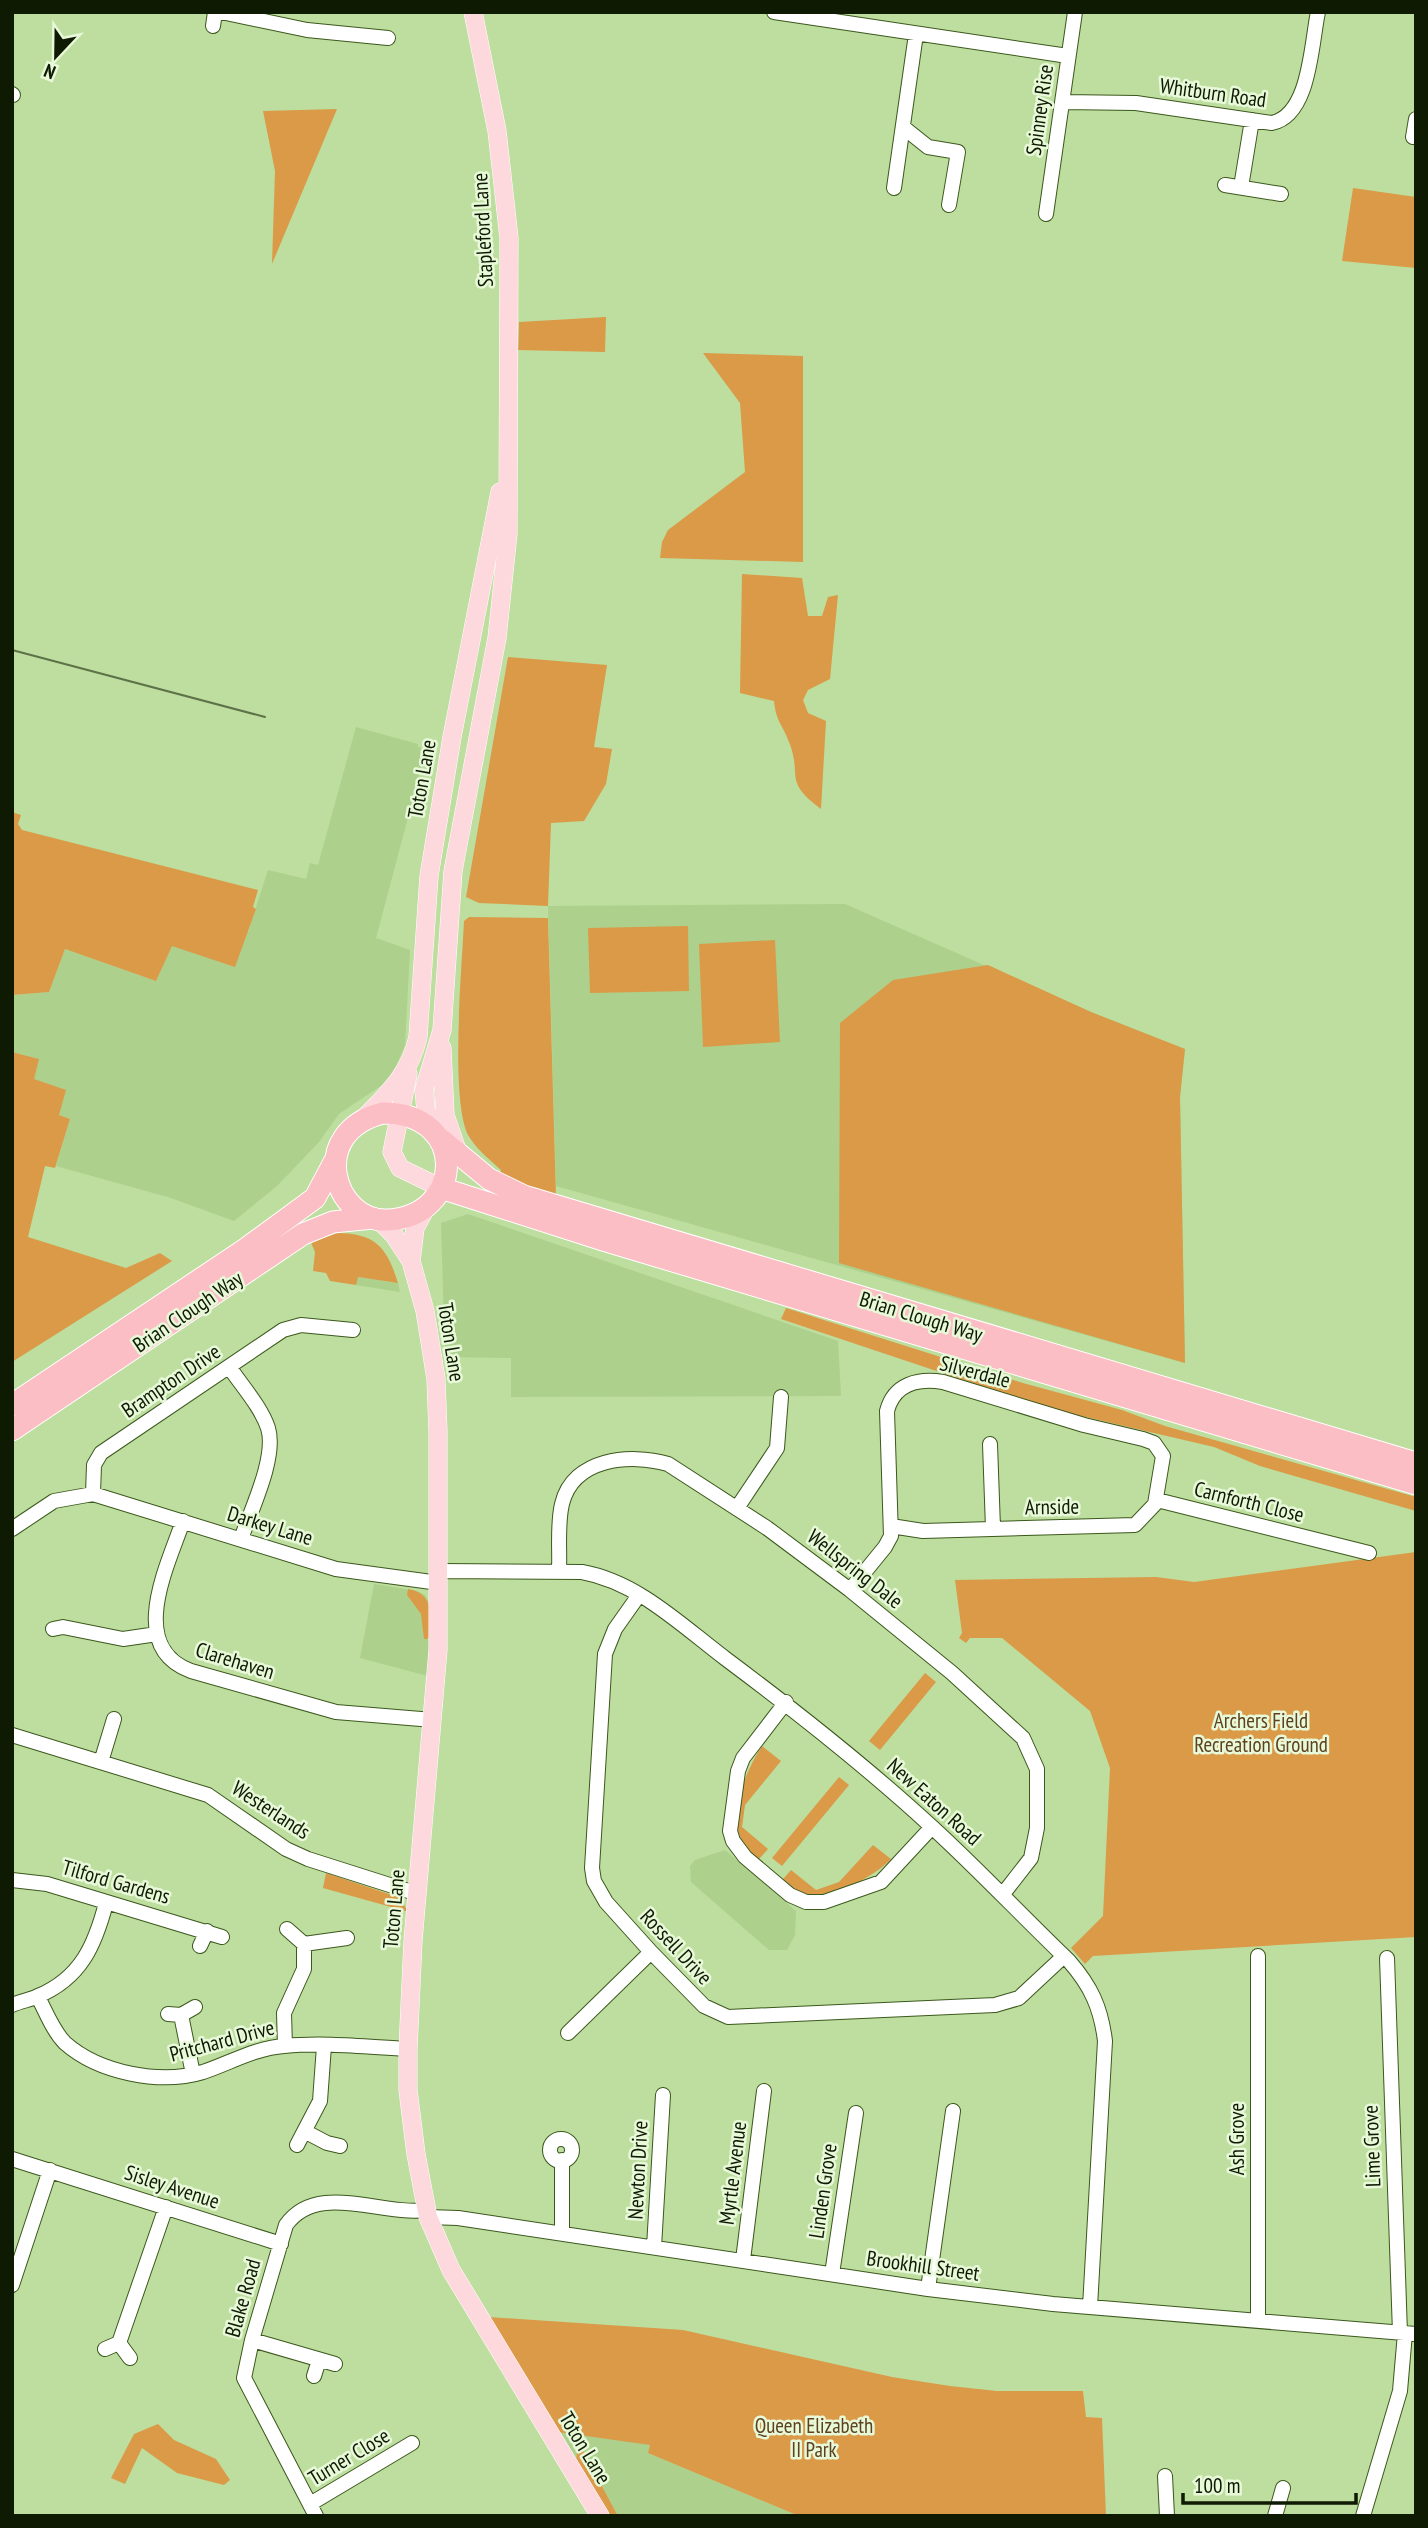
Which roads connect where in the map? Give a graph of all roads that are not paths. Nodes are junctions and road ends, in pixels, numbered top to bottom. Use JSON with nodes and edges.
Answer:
{"nodes":[{"id":1,"x":221,"y":12,"type":"edge"},
{"id":2,"x":473,"y":12,"type":"edge"},
{"id":3,"x":774,"y":12,"type":"edge"},
{"id":4,"x":1075,"y":12,"type":"edge"},
{"id":5,"x":1318,"y":12,"type":"edge"},
{"id":6,"x":379,"y":32,"type":"dead end"},
{"id":7,"x":916,"y":34,"type":"junction"},
{"id":8,"x":1068,"y":56,"type":"junction"},
{"id":9,"x":1063,"y":102,"type":"junction"},
{"id":10,"x":1252,"y":120,"type":"junction"},
{"id":11,"x":1416,"y":120,"type":"edge"},
{"id":12,"x":903,"y":127,"type":"junction"},
{"id":13,"x":1413,"y":137,"type":"dead end"},
{"id":14,"x":881,"y":171,"type":"dead end"},
{"id":15,"x":1226,"y":185,"type":"dead end"},
{"id":16,"x":1241,"y":187,"type":"junction"},
{"id":17,"x":1281,"y":194,"type":"dead end"},
{"id":18,"x":949,"y":205,"type":"dead end"},
{"id":19,"x":1046,"y":214,"type":"dead end"},
{"id":20,"x":506,"y":447,"type":"junction"},
{"id":21,"x":485,"y":557,"type":"joint"},
{"id":22,"x":442,"y":1030,"type":"junction"},
{"id":23,"x":411,"y":1062,"type":"junction"},
{"id":24,"x":398,"y":1113,"type":"junction"},
{"id":25,"x":363,"y":1118,"type":"junction"},
{"id":26,"x":440,"y":1136,"type":"junction"},
{"id":27,"x":463,"y":1158,"type":"junction"},
{"id":28,"x":334,"y":1162,"type":"junction"},
{"id":29,"x":441,"y":1188,"type":"junction"},
{"id":30,"x":427,"y":1206,"type":"junction"},
{"id":31,"x":376,"y":1219,"type":"junction"},
{"id":32,"x":411,"y":1261,"type":"junction"},
{"id":33,"x":301,"y":1309,"type":"dead end"},
{"id":34,"x":301,"y":1325,"type":"junction"},
{"id":35,"x":353,"y":1330,"type":"dead end"},
{"id":36,"x":230,"y":1368,"type":"junction"},
{"id":37,"x":781,"y":1396,"type":"dead end"},
{"id":38,"x":12,"y":1405,"type":"edge"},
{"id":39,"x":12,"y":1430,"type":"edge"},
{"id":40,"x":1006,"y":1455,"type":"dead end"},
{"id":41,"x":1416,"y":1463,"type":"edge"},
{"id":42,"x":1416,"y":1485,"type":"edge"},
{"id":43,"x":93,"y":1493,"type":"junction"},
{"id":44,"x":1157,"y":1500,"type":"junction"},
{"id":45,"x":737,"y":1508,"type":"junction"},
{"id":46,"x":183,"y":1521,"type":"junction"},
{"id":47,"x":891,"y":1526,"type":"junction"},
{"id":48,"x":993,"y":1528,"type":"junction"},
{"id":49,"x":12,"y":1529,"type":"edge"},
{"id":50,"x":242,"y":1539,"type":"junction"},
{"id":51,"x":1369,"y":1553,"type":"dead end"},
{"id":52,"x":559,"y":1571,"type":"junction"},
{"id":53,"x":439,"y":1577,"type":"junction"},
{"id":54,"x":850,"y":1590,"type":"junction"},
{"id":55,"x":639,"y":1595,"type":"junction"},
{"id":56,"x":52,"y":1629,"type":"dead end"},
{"id":57,"x":157,"y":1634,"type":"junction"},
{"id":58,"x":786,"y":1702,"type":"junction"},
{"id":59,"x":114,"y":1719,"type":"dead end"},
{"id":60,"x":433,"y":1720,"type":"junction"},
{"id":61,"x":12,"y":1735,"type":"edge"},
{"id":62,"x":101,"y":1762,"type":"junction"},
{"id":63,"x":932,"y":1827,"type":"junction"},
{"id":64,"x":12,"y":1880,"type":"edge"},
{"id":65,"x":418,"y":1894,"type":"junction"},
{"id":66,"x":1003,"y":1894,"type":"junction"},
{"id":67,"x":106,"y":1903,"type":"junction"},
{"id":68,"x":287,"y":1929,"type":"dead end"},
{"id":69,"x":207,"y":1931,"type":"junction"},
{"id":70,"x":222,"y":1937,"type":"dead end"},
{"id":71,"x":347,"y":1938,"type":"dead end"},
{"id":72,"x":303,"y":1944,"type":"junction"},
{"id":73,"x":200,"y":1946,"type":"dead end"},
{"id":74,"x":651,"y":1952,"type":"junction"},
{"id":75,"x":1064,"y":1956,"type":"junction"},
{"id":76,"x":1258,"y":1956,"type":"dead end"},
{"id":77,"x":1387,"y":1958,"type":"dead end"},
{"id":78,"x":38,"y":1997,"type":"junction"},
{"id":79,"x":12,"y":2005,"type":"edge"},
{"id":80,"x":194,"y":2007,"type":"dead end"},
{"id":81,"x":568,"y":2033,"type":"dead end"},
{"id":82,"x":285,"y":2046,"type":"junction"},
{"id":83,"x":324,"y":2046,"type":"junction"},
{"id":84,"x":408,"y":2049,"type":"junction"},
{"id":85,"x":193,"y":2074,"type":"junction"},
{"id":86,"x":764,"y":2091,"type":"dead end"},
{"id":87,"x":663,"y":2095,"type":"dead end"},
{"id":88,"x":953,"y":2111,"type":"dead end"},
{"id":89,"x":856,"y":2113,"type":"dead end"},
{"id":90,"x":306,"y":2132,"type":"junction"},
{"id":91,"x":298,"y":2145,"type":"dead end"},
{"id":92,"x":340,"y":2146,"type":"dead end"},
{"id":93,"x":12,"y":2159,"type":"edge"},
{"id":94,"x":562,"y":2160,"type":"dead end"},
{"id":95,"x":50,"y":2170,"type":"junction"},
{"id":96,"x":166,"y":2207,"type":"junction"},
{"id":97,"x":427,"y":2214,"type":"junction"},
{"id":98,"x":562,"y":2233,"type":"junction"},
{"id":99,"x":281,"y":2244,"type":"junction"},
{"id":100,"x":654,"y":2247,"type":"junction"},
{"id":101,"x":743,"y":2260,"type":"junction"},
{"id":102,"x":832,"y":2274,"type":"junction"},
{"id":103,"x":12,"y":2285,"type":"edge"},
{"id":104,"x":928,"y":2289,"type":"junction"},
{"id":105,"x":1090,"y":2307,"type":"junction"},
{"id":106,"x":1258,"y":2321,"type":"junction"},
{"id":107,"x":1407,"y":2333,"type":"edge"},
{"id":108,"x":252,"y":2340,"type":"junction"},
{"id":109,"x":119,"y":2343,"type":"junction"},
{"id":110,"x":105,"y":2349,"type":"dead end"},
{"id":111,"x":130,"y":2358,"type":"dead end"},
{"id":112,"x":319,"y":2360,"type":"junction"},
{"id":113,"x":335,"y":2364,"type":"dead end"},
{"id":114,"x":314,"y":2376,"type":"dead end"},
{"id":115,"x":400,"y":2432,"type":"dead end"},
{"id":116,"x":1165,"y":2476,"type":"dead end"},
{"id":117,"x":1283,"y":2488,"type":"dead end"},
{"id":118,"x":313,"y":2510,"type":"edge"},
{"id":119,"x":600,"y":2516,"type":"edge"},
{"id":120,"x":1167,"y":2516,"type":"edge"},
{"id":121,"x":1275,"y":2516,"type":"edge"},
{"id":122,"x":1363,"y":2516,"type":"edge"}],
"edges":[{"from":1,"to":6,"type":"street"},
{"from":2,"to":20,"type":"main road","name":"Stapleford Lane"},
{"from":3,"to":7,"type":"street"},
{"from":4,"to":8,"type":"street","name":"Spinney Rise"},
{"from":5,"to":10,"type":"street","name":"Whitburn Road"},
{"from":7,"to":8,"type":"street"},
{"from":7,"to":12,"type":"street"},
{"from":8,"to":9,"type":"street","name":"Spinney Rise"},
{"from":9,"to":10,"type":"street","name":"Whitburn Road"},
{"from":9,"to":19,"type":"street","name":"Spinney Rise"},
{"from":10,"to":16,"type":"street"},
{"from":11,"to":13,"type":"street"},
{"from":12,"to":14,"type":"street"},
{"from":12,"to":18,"type":"street"},
{"from":15,"to":16,"type":"street"},
{"from":16,"to":17,"type":"street"},
{"from":20,"to":21,"type":"main road","name":"Stapleford Lane"},
{"from":20,"to":22,"type":"main road","name":"Stapleford Lane"},
{"from":21,"to":23,"type":"main road","name":"Toton Lane"},
{"from":22,"to":26,"type":"main road"},
{"from":22,"to":27,"type":"main road"},
{"from":23,"to":24,"type":"main road"},
{"from":23,"to":25,"type":"main road","name":"Toton Lane"},
{"from":24,"to":25,"type":"highway"},
{"from":24,"to":26,"type":"highway","name":"Brian Clough Way"},
{"from":24,"to":29,"type":"main road"},
{"from":25,"to":28,"type":"highway","name":"Brian Clough Way"},
{"from":26,"to":27,"type":"highway","name":"Brian Clough Way"},
{"from":26,"to":29,"type":"highway"},
{"from":27,"to":41,"type":"highway","name":"Brian Clough Way"},
{"from":28,"to":31,"type":"highway"},
{"from":28,"to":38,"type":"highway","name":"Brian Clough Way"},
{"from":29,"to":30,"type":"highway"},
{"from":29,"to":42,"type":"highway","name":"Brian Clough Way"},
{"from":30,"to":31,"type":"highway","name":"Brian Clough Way"},
{"from":30,"to":32,"type":"main road","name":"Toton Lane"},
{"from":31,"to":32,"type":"main road","name":"Toton Lane"},
{"from":31,"to":39,"type":"highway","name":"Brian Clough Way"},
{"from":32,"to":53,"type":"main road","name":"Toton Lane"},
{"from":33,"to":34,"type":"street"},
{"from":34,"to":35,"type":"street"},
{"from":34,"to":36,"type":"street","name":"Brampton Drive"},
{"from":36,"to":43,"type":"street","name":"Brampton Drive"},
{"from":36,"to":50,"type":"street"},
{"from":37,"to":45,"type":"street"},
{"from":40,"to":48,"type":"street"},
{"from":43,"to":46,"type":"street","name":"Darkey Lane"},
{"from":43,"to":49,"type":"street"},
{"from":44,"to":47,"type":"street","name":"Silverdale"},
{"from":44,"to":48,"type":"street","name":"Arnside"},
{"from":44,"to":51,"type":"street","name":"Carnforth Close"},
{"from":45,"to":52,"type":"street","name":"Wellspring Dale"},
{"from":45,"to":54,"type":"street","name":"Wellspring Dale"},
{"from":46,"to":50,"type":"street","name":"Darkey Lane"},
{"from":46,"to":57,"type":"street"},
{"from":47,"to":48,"type":"street","name":"Arnside"},
{"from":47,"to":54,"type":"street","name":"Silverdale"},
{"from":50,"to":53,"type":"street","name":"Darkey Lane"},
{"from":52,"to":53,"type":"street","name":"New Eaton Road"},
{"from":52,"to":55,"type":"street","name":"New Eaton Road"},
{"from":53,"to":60,"type":"main road","name":"Toton Lane"},
{"from":54,"to":66,"type":"street","name":"Wellspring Dale"},
{"from":55,"to":58,"type":"street","name":"New Eaton Road"},
{"from":55,"to":74,"type":"street","name":"Rossell Drive"},
{"from":56,"to":57,"type":"street"},
{"from":57,"to":60,"type":"street","name":"Clarehaven"},
{"from":58,"to":63,"type":"street","name":"New Eaton Road"},
{"from":58,"to":63,"type":"street"},
{"from":59,"to":62,"type":"street"},
{"from":60,"to":65,"type":"main road","name":"Toton Lane"},
{"from":61,"to":62,"type":"street","name":"Westerlands"},
{"from":62,"to":65,"type":"street","name":"Westerlands"},
{"from":63,"to":66,"type":"street","name":"New Eaton Road"},
{"from":64,"to":67,"type":"street","name":"Tilford Gardens"},
{"from":65,"to":84,"type":"main road","name":"Toton Lane"},
{"from":66,"to":75,"type":"street","name":"New Eaton Road"},
{"from":67,"to":69,"type":"street","name":"Tilford Gardens"},
{"from":67,"to":78,"type":"street"},
{"from":68,"to":72,"type":"street"},
{"from":69,"to":70,"type":"street","name":"Tilford Gardens"},
{"from":69,"to":73,"type":"street"},
{"from":71,"to":72,"type":"street"},
{"from":72,"to":82,"type":"street"},
{"from":74,"to":75,"type":"street","name":"Rossell Drive"},
{"from":74,"to":81,"type":"street"},
{"from":75,"to":105,"type":"street","name":"New Eaton Road"},
{"from":76,"to":106,"type":"street","name":"Ash Grove"},
{"from":77,"to":107,"type":"street","name":"Lime Grove"},
{"from":78,"to":79,"type":"street"},
{"from":78,"to":85,"type":"street","name":"Pritchard Drive"},
{"from":80,"to":85,"type":"street"},
{"from":82,"to":83,"type":"street","name":"Pritchard Drive"},
{"from":82,"to":85,"type":"street","name":"Pritchard Drive"},
{"from":83,"to":84,"type":"street","name":"Pritchard Drive"},
{"from":83,"to":90,"type":"street"},
{"from":84,"to":97,"type":"main road","name":"Toton Lane"},
{"from":86,"to":101,"type":"street","name":"Myrtle Avenue"},
{"from":87,"to":100,"type":"street","name":"Newton Drive"},
{"from":88,"to":104,"type":"street"},
{"from":89,"to":102,"type":"street","name":"Linden Grove"},
{"from":90,"to":91,"type":"street"},
{"from":90,"to":92,"type":"street"},
{"from":93,"to":95,"type":"street","name":"Sisley Avenue"},
{"from":94,"to":98,"type":"street"},
{"from":95,"to":96,"type":"street","name":"Sisley Avenue"},
{"from":95,"to":103,"type":"street"},
{"from":96,"to":99,"type":"street","name":"Sisley Avenue"},
{"from":96,"to":109,"type":"street"},
{"from":97,"to":98,"type":"street","name":"Brookhill Street"},
{"from":97,"to":99,"type":"street","name":"Blake Road"},
{"from":97,"to":119,"type":"main road","name":"Toton Lane"},
{"from":98,"to":100,"type":"street","name":"Brookhill Street"},
{"from":99,"to":108,"type":"street","name":"Blake Road"},
{"from":100,"to":101,"type":"street","name":"Brookhill Street"},
{"from":101,"to":102,"type":"street","name":"Brookhill Street"},
{"from":102,"to":104,"type":"street","name":"Brookhill Street"},
{"from":104,"to":105,"type":"street","name":"Brookhill Street"},
{"from":105,"to":106,"type":"street","name":"Brookhill Street"},
{"from":106,"to":107,"type":"street","name":"Brookhill Street"},
{"from":107,"to":122,"type":"street","name":"Lime Grove"},
{"from":108,"to":112,"type":"street"},
{"from":108,"to":118,"type":"street","name":"Blake Road"},
{"from":109,"to":110,"type":"street"},
{"from":109,"to":111,"type":"street"},
{"from":112,"to":113,"type":"street"},
{"from":112,"to":114,"type":"street"},
{"from":115,"to":118,"type":"street","name":"Turner Close"},
{"from":116,"to":120,"type":"street"},
{"from":117,"to":121,"type":"street"}]}
